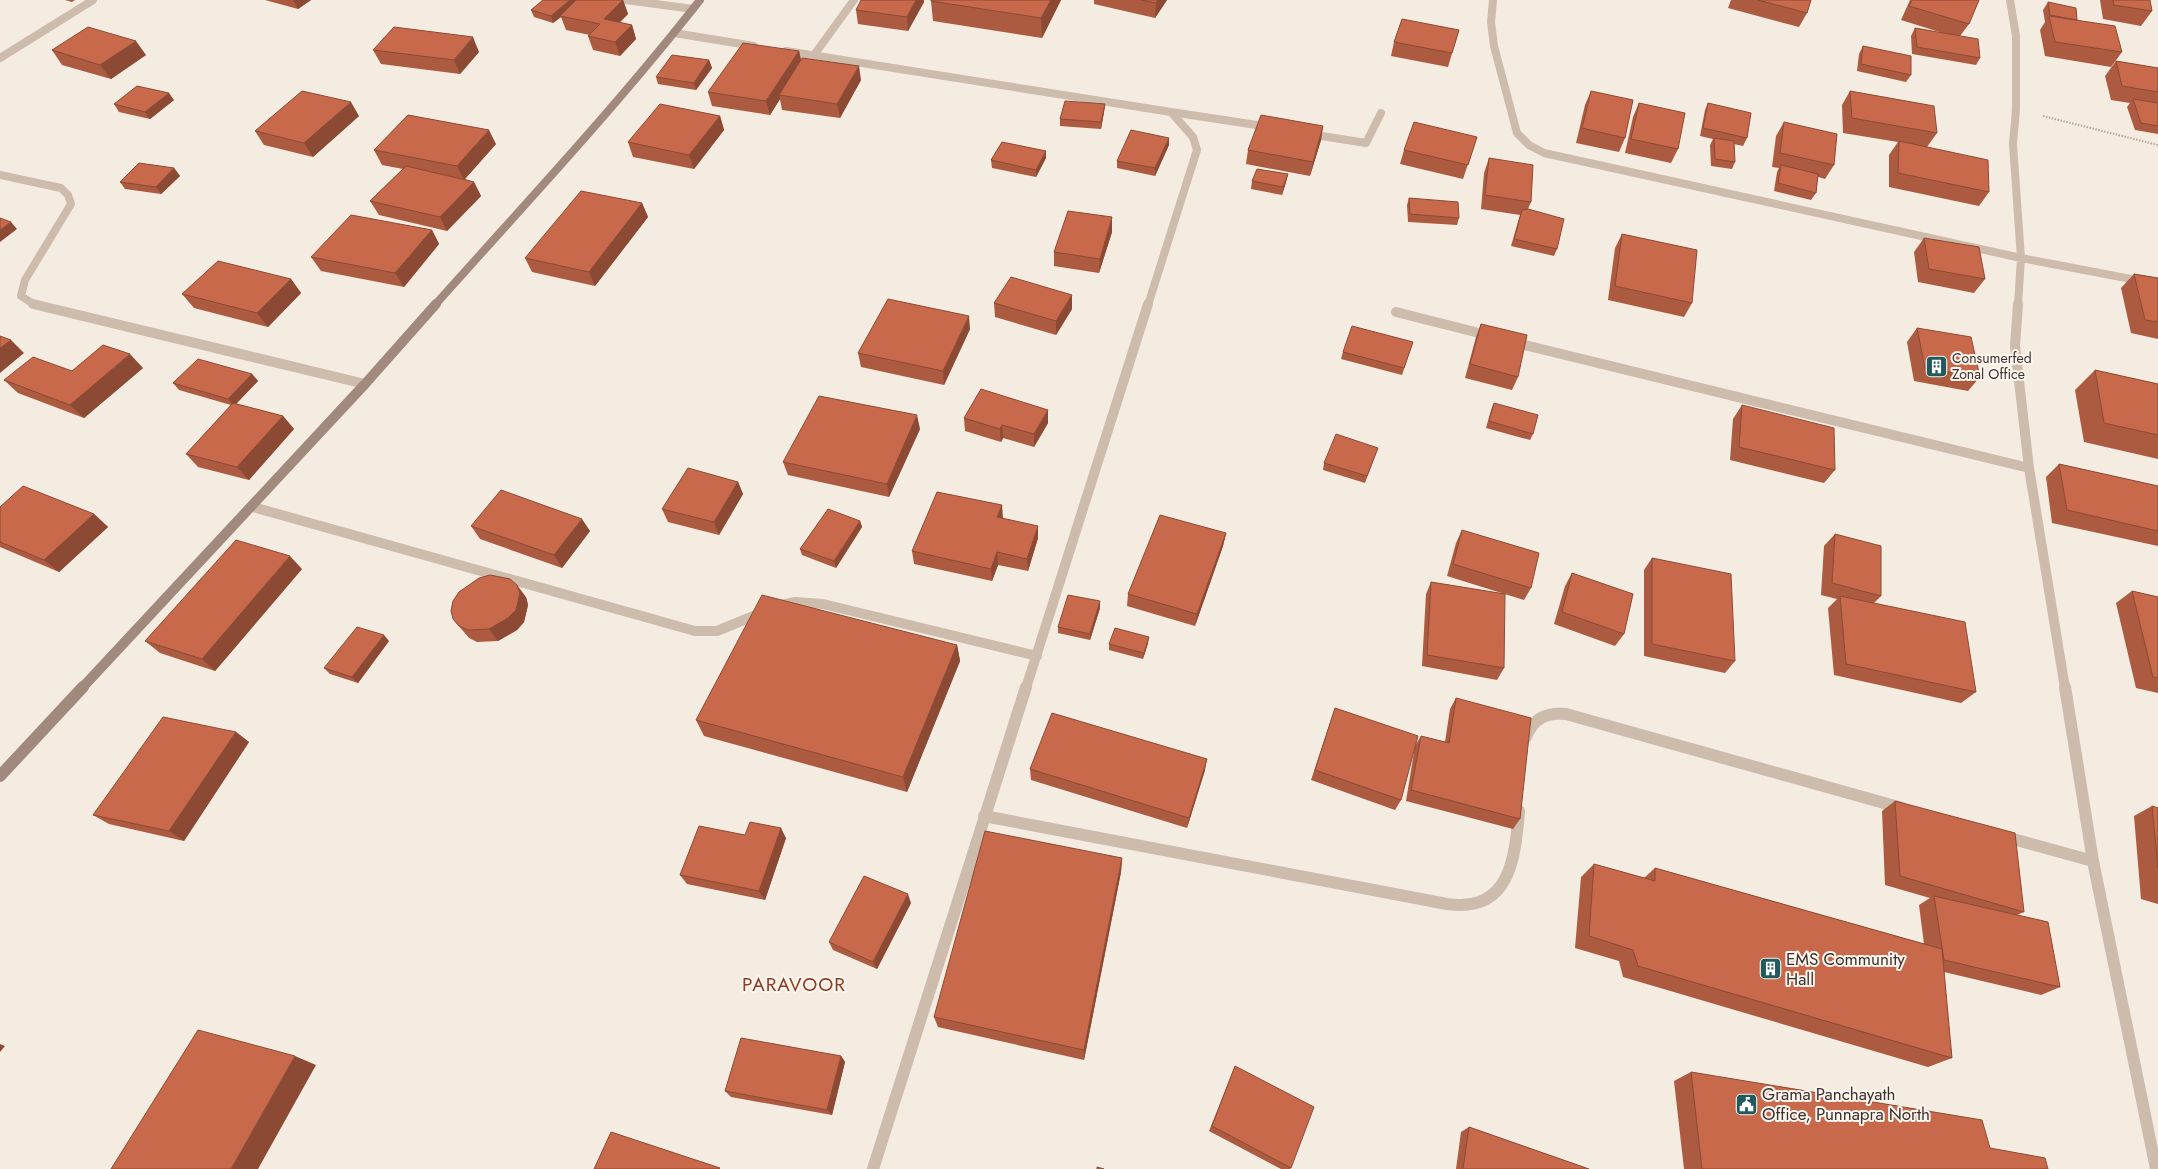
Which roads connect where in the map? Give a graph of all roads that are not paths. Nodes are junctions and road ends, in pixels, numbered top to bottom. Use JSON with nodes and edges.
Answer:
{"nodes":[{"id":1,"x":93,"y":0,"type":"edge"},
{"id":2,"x":626,"y":0,"type":"edge"},
{"id":3,"x":700,"y":0,"type":"edge"},
{"id":4,"x":854,"y":0,"type":"edge"},
{"id":5,"x":1492,"y":0,"type":"edge"},
{"id":6,"x":2010,"y":0,"type":"edge"},
{"id":7,"x":693,"y":9,"type":"junction"},
{"id":8,"x":674,"y":33,"type":"junction"},
{"id":9,"x":814,"y":55,"type":"junction"},
{"id":10,"x":0,"y":58,"type":"edge"},
{"id":11,"x":1171,"y":112,"type":"junction"},
{"id":12,"x":1381,"y":113,"type":"dead end"},
{"id":13,"x":1280,"y":129,"type":"edge"},
{"id":14,"x":1304,"y":133,"type":"edge"},
{"id":15,"x":0,"y":175,"type":"edge"},
{"id":16,"x":2021,"y":258,"type":"junction"},
{"id":17,"x":2158,"y":284,"type":"edge"},
{"id":18,"x":1396,"y":312,"type":"dead end"},
{"id":19,"x":365,"y":384,"type":"junction"},
{"id":20,"x":2029,"y":468,"type":"junction"},
{"id":21,"x":253,"y":507,"type":"junction"},
{"id":22,"x":1037,"y":656,"type":"junction"},
{"id":23,"x":1524,"y":751,"type":"edge"},
{"id":24,"x":0,"y":776,"type":"edge"},
{"id":25,"x":1520,"y":796,"type":"edge"},
{"id":26,"x":1910,"y":810,"type":"edge"},
{"id":27,"x":984,"y":816,"type":"junction"},
{"id":28,"x":1994,"y":833,"type":"edge"},
{"id":29,"x":2093,"y":861,"type":"junction"},
{"id":30,"x":873,"y":1169,"type":"edge"},
{"id":31,"x":2156,"y":1169,"type":"edge"}],
"edges":[{"from":1,"to":10,"type":"street"},
{"from":2,"to":7,"type":"street"},
{"from":3,"to":7,"type":"street"},
{"from":4,"to":9,"type":"street"},
{"from":5,"to":16,"type":"street"},
{"from":6,"to":16,"type":"street"},
{"from":7,"to":8,"type":"street"},
{"from":8,"to":9,"type":"street"},
{"from":8,"to":19,"type":"street"},
{"from":9,"to":11,"type":"street"},
{"from":11,"to":13,"type":"street"},
{"from":11,"to":22,"type":"street"},
{"from":12,"to":14,"type":"street"},
{"from":15,"to":19,"type":"street"},
{"from":16,"to":17,"type":"street"},
{"from":16,"to":20,"type":"street"},
{"from":18,"to":20,"type":"street"},
{"from":19,"to":21,"type":"street"},
{"from":20,"to":29,"type":"street"},
{"from":21,"to":22,"type":"street"},
{"from":21,"to":24,"type":"street"},
{"from":22,"to":27,"type":"street"},
{"from":23,"to":26,"type":"street"},
{"from":25,"to":27,"type":"street"},
{"from":27,"to":30,"type":"street"},
{"from":28,"to":29,"type":"street"},
{"from":29,"to":31,"type":"street"}]}
